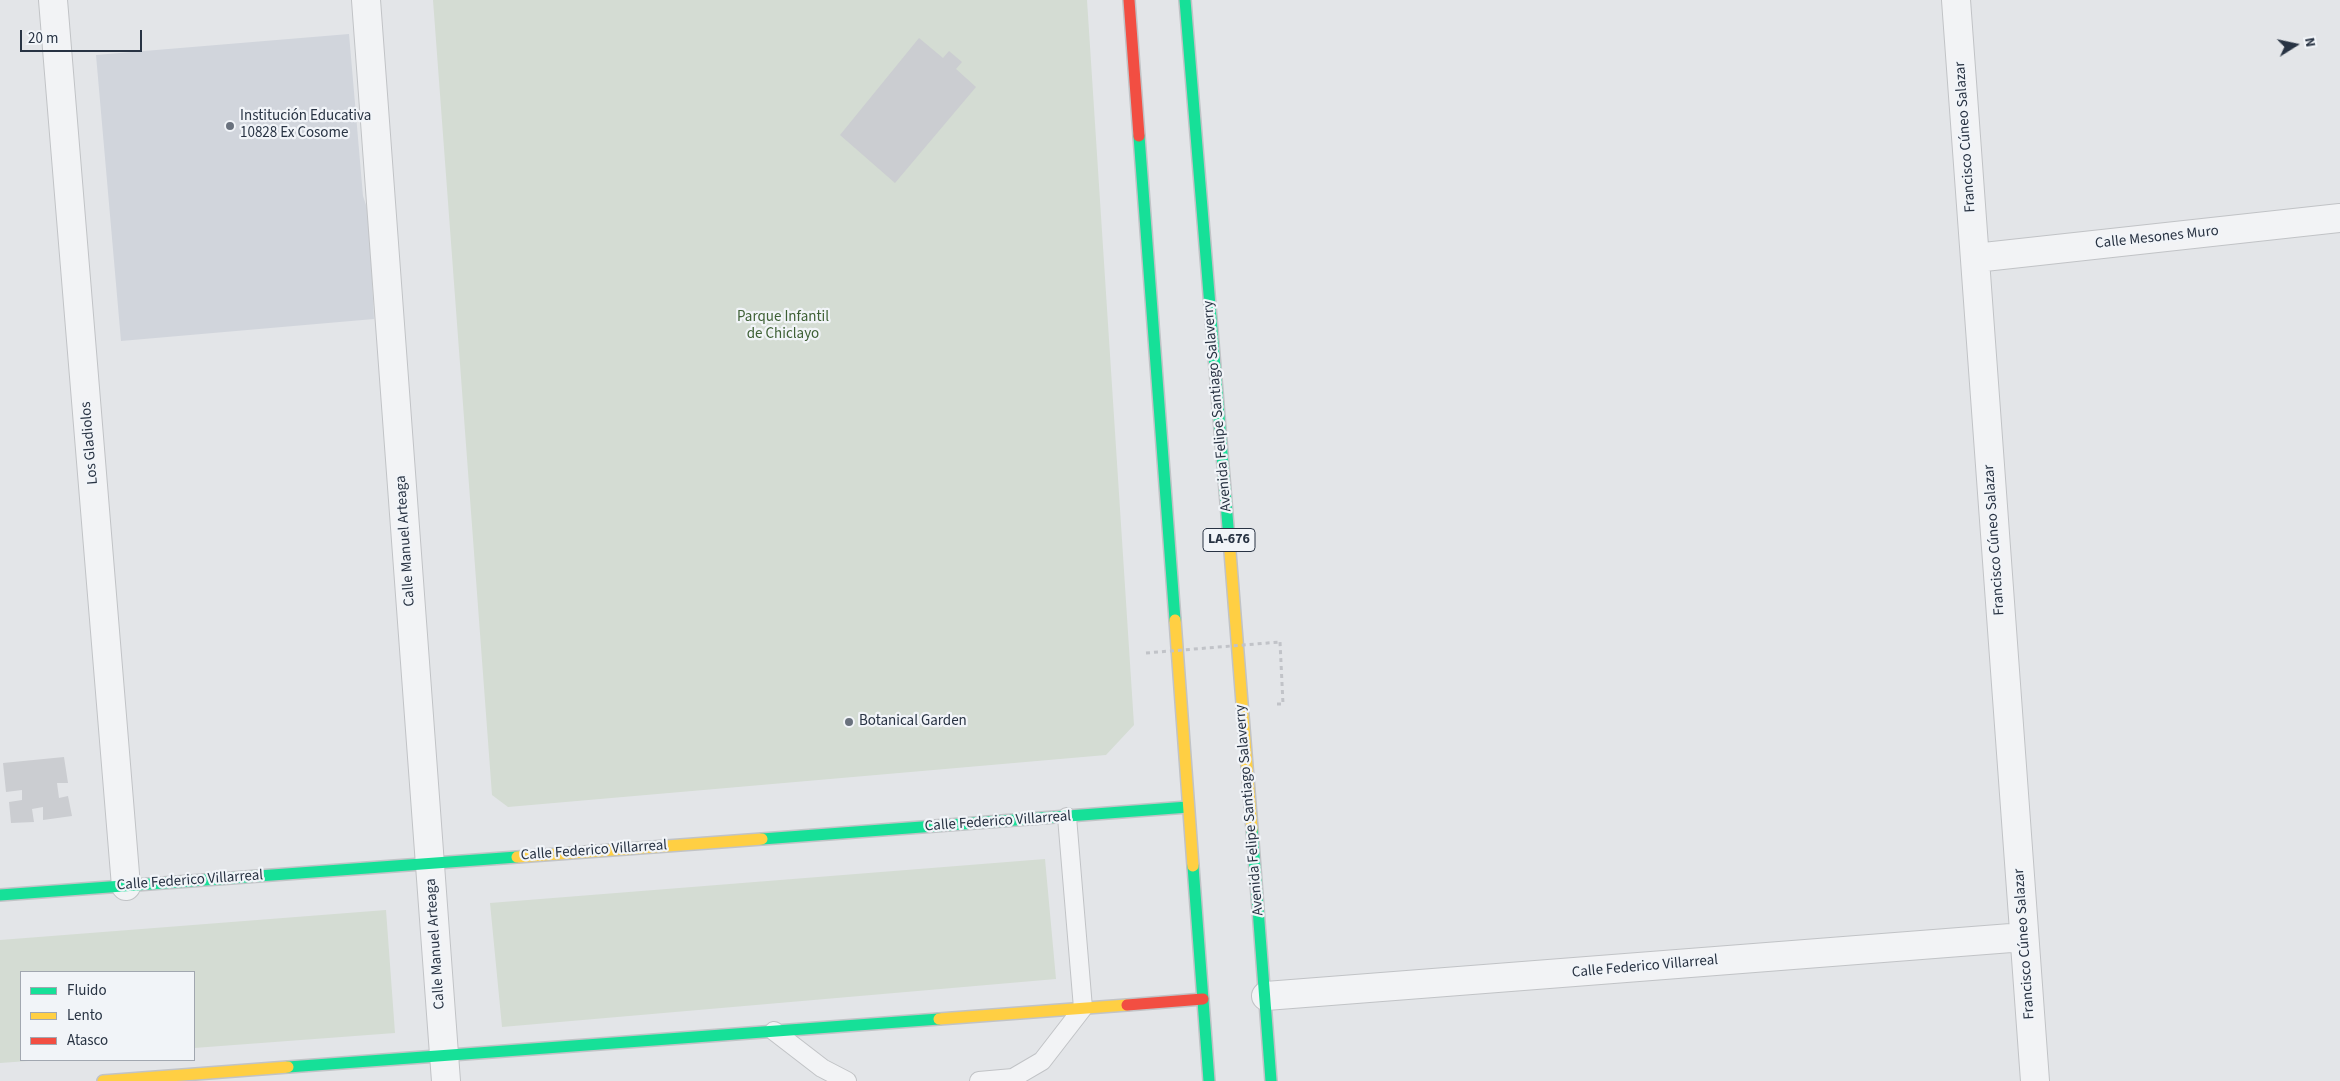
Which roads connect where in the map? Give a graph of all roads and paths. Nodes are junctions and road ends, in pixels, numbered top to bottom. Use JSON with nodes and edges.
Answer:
{"nodes":[{"id":1,"x":53,"y":0,"type":"edge"},
{"id":2,"x":366,"y":0,"type":"edge"},
{"id":3,"x":1129,"y":0,"type":"edge"},
{"id":4,"x":1185,"y":0,"type":"edge"},
{"id":5,"x":1958,"y":6,"type":"edge"},
{"id":6,"x":2340,"y":218,"type":"edge"},
{"id":7,"x":1974,"y":258,"type":"junction"},
{"id":8,"x":1146,"y":653,"type":"dead end"},
{"id":9,"x":1283,"y":704,"type":"dead end"},
{"id":10,"x":1188,"y":807,"type":"junction"},
{"id":11,"x":1067,"y":816,"type":"junction"},
{"id":12,"x":430,"y":864,"type":"junction"},
{"id":13,"x":126,"y":886,"type":"junction"},
{"id":14,"x":0,"y":895,"type":"edge"},
{"id":15,"x":2024,"y":937,"type":"junction"},
{"id":16,"x":1266,"y":996,"type":"junction"},
{"id":17,"x":1203,"y":999,"type":"junction"},
{"id":18,"x":1083,"y":1008,"type":"junction"},
{"id":19,"x":774,"y":1031,"type":"junction"},
{"id":20,"x":445,"y":1068,"type":"edge"},
{"id":21,"x":112,"y":1081,"type":"edge"},
{"id":22,"x":847,"y":1081,"type":"edge"},
{"id":23,"x":979,"y":1081,"type":"edge"},
{"id":24,"x":1209,"y":1081,"type":"edge"},
{"id":25,"x":1270,"y":1081,"type":"edge"},
{"id":26,"x":2035,"y":1081,"type":"edge"}],
"edges":[{"from":1,"to":13,"type":"street","name":"Los Gladiolos"},
{"from":2,"to":12,"type":"street","name":"Calle Manuel Arteaga"},
{"from":3,"to":10,"type":"street"},
{"from":4,"to":16,"type":"street","name":"Avenida Felipe Santiago Salaverry","number":"LA-676"},
{"from":5,"to":7,"type":"street","name":"Francisco Cúneo Salazar"},
{"from":6,"to":7,"type":"street","name":"Calle Mesones Muro"},
{"from":7,"to":15,"type":"street","name":"Francisco Cúneo Salazar"},
{"from":8,"to":9,"type":"path","bridge":true},
{"from":10,"to":11,"type":"street","name":"Calle Federico Villarreal"},
{"from":10,"to":17,"type":"street"},
{"from":11,"to":12,"type":"street","name":"Calle Federico Villarreal"},
{"from":11,"to":18,"type":"lane"},
{"from":12,"to":13,"type":"street","name":"Calle Federico Villarreal"},
{"from":12,"to":20,"type":"street","name":"Calle Manuel Arteaga"},
{"from":13,"to":14,"type":"street","name":"Calle Federico Villarreal"},
{"from":15,"to":16,"type":"street","name":"Calle Federico Villarreal"},
{"from":15,"to":26,"type":"street","name":"Francisco Cúneo Salazar"},
{"from":16,"to":25,"type":"street","name":"Avenida Felipe Santiago Salaverry","number":"LA-676"},
{"from":17,"to":18,"type":"street"},
{"from":17,"to":24,"type":"street"},
{"from":18,"to":19,"type":"street"},
{"from":18,"to":23,"type":"lane"},
{"from":19,"to":20,"type":"street"},
{"from":19,"to":22,"type":"lane"},
{"from":20,"to":21,"type":"street"}]}
